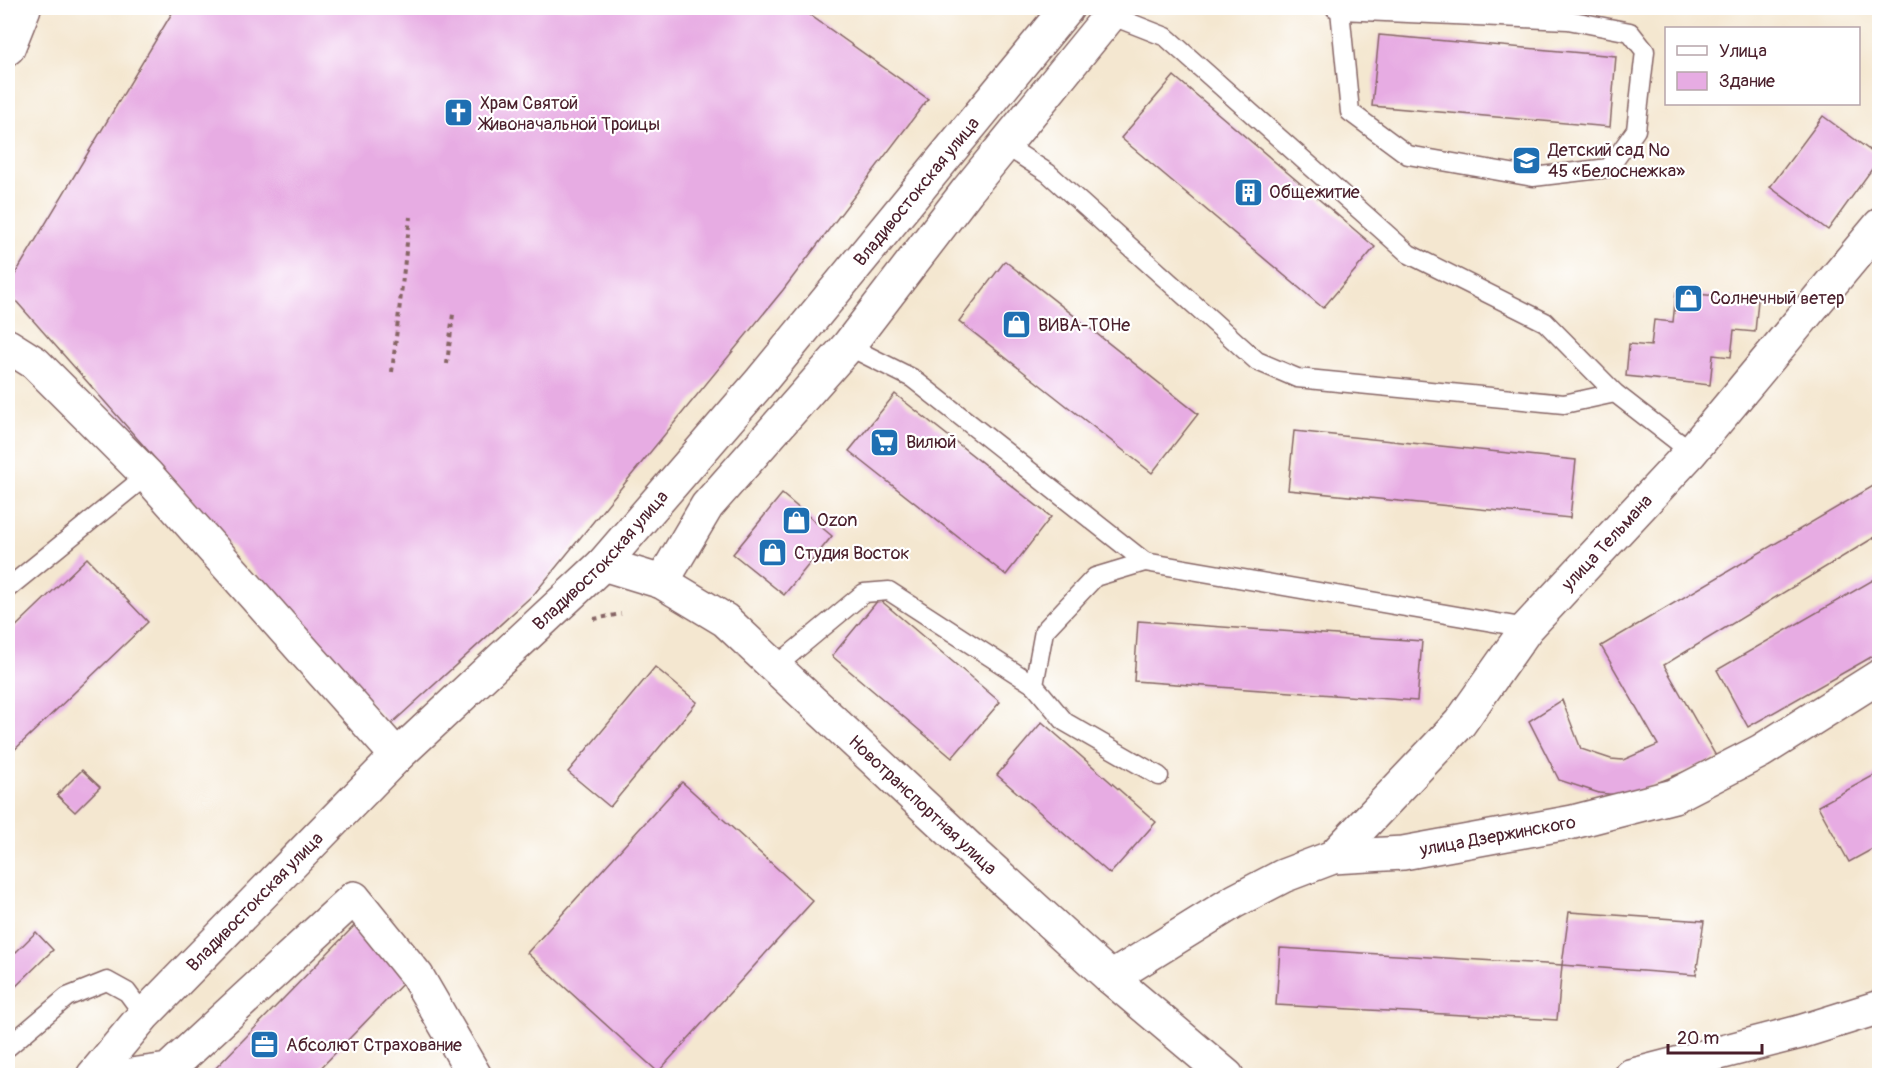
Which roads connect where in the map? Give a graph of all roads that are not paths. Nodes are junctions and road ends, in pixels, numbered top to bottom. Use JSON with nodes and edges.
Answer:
{"nodes":[{"id":1,"x":24,"y":8,"type":"edge"},
{"id":2,"x":1067,"y":8,"type":"edge"},
{"id":3,"x":1338,"y":9,"type":"edge"},
{"id":4,"x":1113,"y":11,"type":"edge"},
{"id":5,"x":8,"y":48,"type":"edge"},
{"id":6,"x":1005,"y":145,"type":"junction"},
{"id":7,"x":1880,"y":225,"type":"edge"},
{"id":8,"x":8,"y":346,"type":"edge"},
{"id":9,"x":848,"y":346,"type":"junction"},
{"id":10,"x":1615,"y":393,"type":"junction"},
{"id":11,"x":1691,"y":452,"type":"junction"},
{"id":12,"x":147,"y":475,"type":"junction"},
{"id":13,"x":1145,"y":562,"type":"junction"},
{"id":14,"x":603,"y":564,"type":"junction"},
{"id":15,"x":662,"y":582,"type":"junction"},
{"id":16,"x":8,"y":588,"type":"edge"},
{"id":17,"x":1527,"y":628,"type":"junction"},
{"id":18,"x":775,"y":667,"type":"junction"},
{"id":19,"x":1880,"y":676,"type":"edge"},
{"id":20,"x":1034,"y":685,"type":"junction"},
{"id":21,"x":397,"y":756,"type":"junction"},
{"id":22,"x":1159,"y":776,"type":"dead end"},
{"id":23,"x":1334,"y":857,"type":"junction"},
{"id":24,"x":1111,"y":978,"type":"junction"},
{"id":25,"x":1880,"y":1007,"type":"edge"},
{"id":26,"x":144,"y":1015,"type":"junction"},
{"id":27,"x":8,"y":1047,"type":"edge"},
{"id":28,"x":93,"y":1076,"type":"edge"},
{"id":29,"x":123,"y":1076,"type":"edge"},
{"id":30,"x":475,"y":1076,"type":"edge"},
{"id":31,"x":1227,"y":1076,"type":"edge"},
{"id":32,"x":1630,"y":1076,"type":"edge"}],
"edges":[{"from":1,"to":5,"type":"street"},
{"from":2,"to":14,"type":"street","name":"Владивостокская улица"},
{"from":3,"to":3,"type":"lane"},
{"from":4,"to":6,"type":"street"},
{"from":4,"to":10,"type":"lane"},
{"from":6,"to":9,"type":"street"},
{"from":6,"to":10,"type":"lane"},
{"from":7,"to":11,"type":"street","name":"улица Тельмана"},
{"from":8,"to":12,"type":"street"},
{"from":9,"to":13,"type":"lane"},
{"from":9,"to":15,"type":"street"},
{"from":10,"to":11,"type":"lane"},
{"from":11,"to":17,"type":"street","name":"улица Тельмана"},
{"from":12,"to":16,"type":"lane"},
{"from":12,"to":21,"type":"street"},
{"from":13,"to":17,"type":"lane"},
{"from":13,"to":20,"type":"lane"},
{"from":14,"to":15,"type":"street","name":"Новотранспортная улица"},
{"from":14,"to":21,"type":"street","name":"Владивостокская улица"},
{"from":15,"to":18,"type":"street","name":"Новотранспортная улица"},
{"from":17,"to":23,"type":"street","name":"улица Тельмана"},
{"from":18,"to":20,"type":"lane"},
{"from":18,"to":24,"type":"street","name":"Новотранспортная улица"},
{"from":19,"to":23,"type":"street","name":"улица Дзержинского"},
{"from":20,"to":22,"type":"lane"},
{"from":21,"to":26,"type":"street","name":"Владивостокская улица"},
{"from":23,"to":24,"type":"street","name":"улица Дзержинского"},
{"from":24,"to":31,"type":"street","name":"Новотранспортная улица"},
{"from":25,"to":32,"type":"street"},
{"from":26,"to":27,"type":"lane"},
{"from":26,"to":28,"type":"street","name":"Владивостокская улица"},
{"from":29,"to":30,"type":"street"}]}
